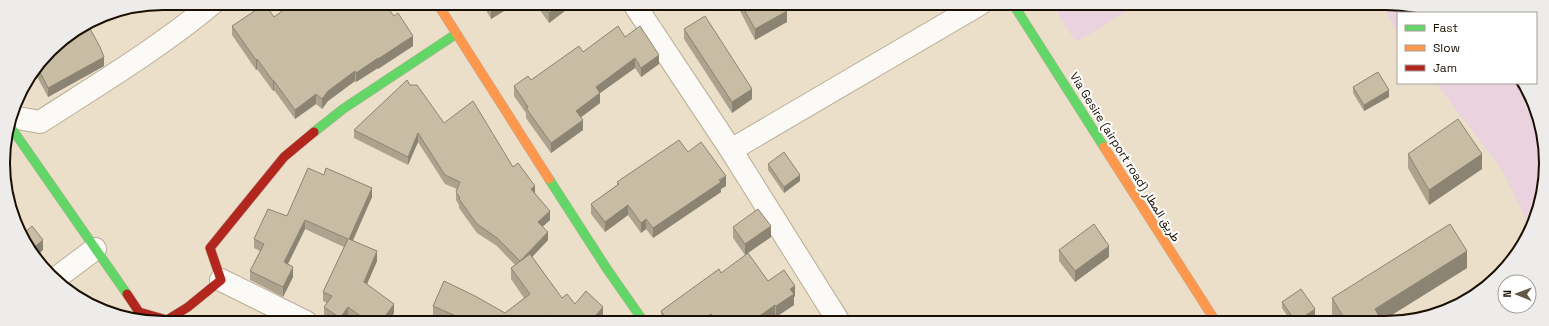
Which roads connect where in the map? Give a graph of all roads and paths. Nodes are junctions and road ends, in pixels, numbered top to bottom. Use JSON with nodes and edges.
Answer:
{"nodes":[{"id":1,"x":204,"y":10,"type":"edge"},
{"id":2,"x":441,"y":10,"type":"edge"},
{"id":3,"x":638,"y":10,"type":"edge"},
{"id":4,"x":970,"y":10,"type":"edge"},
{"id":5,"x":1017,"y":10,"type":"edge"},
{"id":6,"x":456,"y":34,"type":"junction"},
{"id":7,"x":17,"y":118,"type":"edge"},
{"id":8,"x":13,"y":131,"type":"edge"},
{"id":9,"x":731,"y":150,"type":"junction"},
{"id":10,"x":95,"y":249,"type":"junction"},
{"id":11,"x":60,"y":276,"type":"edge"},
{"id":12,"x":221,"y":280,"type":"junction"},
{"id":13,"x":153,"y":316,"type":"edge"},
{"id":14,"x":173,"y":316,"type":"edge"},
{"id":15,"x":294,"y":316,"type":"edge"},
{"id":16,"x":640,"y":316,"type":"edge"},
{"id":17,"x":835,"y":316,"type":"edge"},
{"id":18,"x":1212,"y":316,"type":"edge"}],
"edges":[{"from":1,"to":7,"type":"street"},
{"from":2,"to":6,"type":"street"},
{"from":3,"to":9,"type":"street"},
{"from":4,"to":9,"type":"street"},
{"from":5,"to":18,"type":"street","name":"Via Gesire (airport road) طريق المطار"},
{"from":6,"to":12,"type":"street"},
{"from":6,"to":16,"type":"street"},
{"from":8,"to":10,"type":"street"},
{"from":9,"to":17,"type":"street"},
{"from":10,"to":11,"type":"street"},
{"from":10,"to":13,"type":"street"},
{"from":12,"to":14,"type":"street"},
{"from":12,"to":15,"type":"street"}]}
